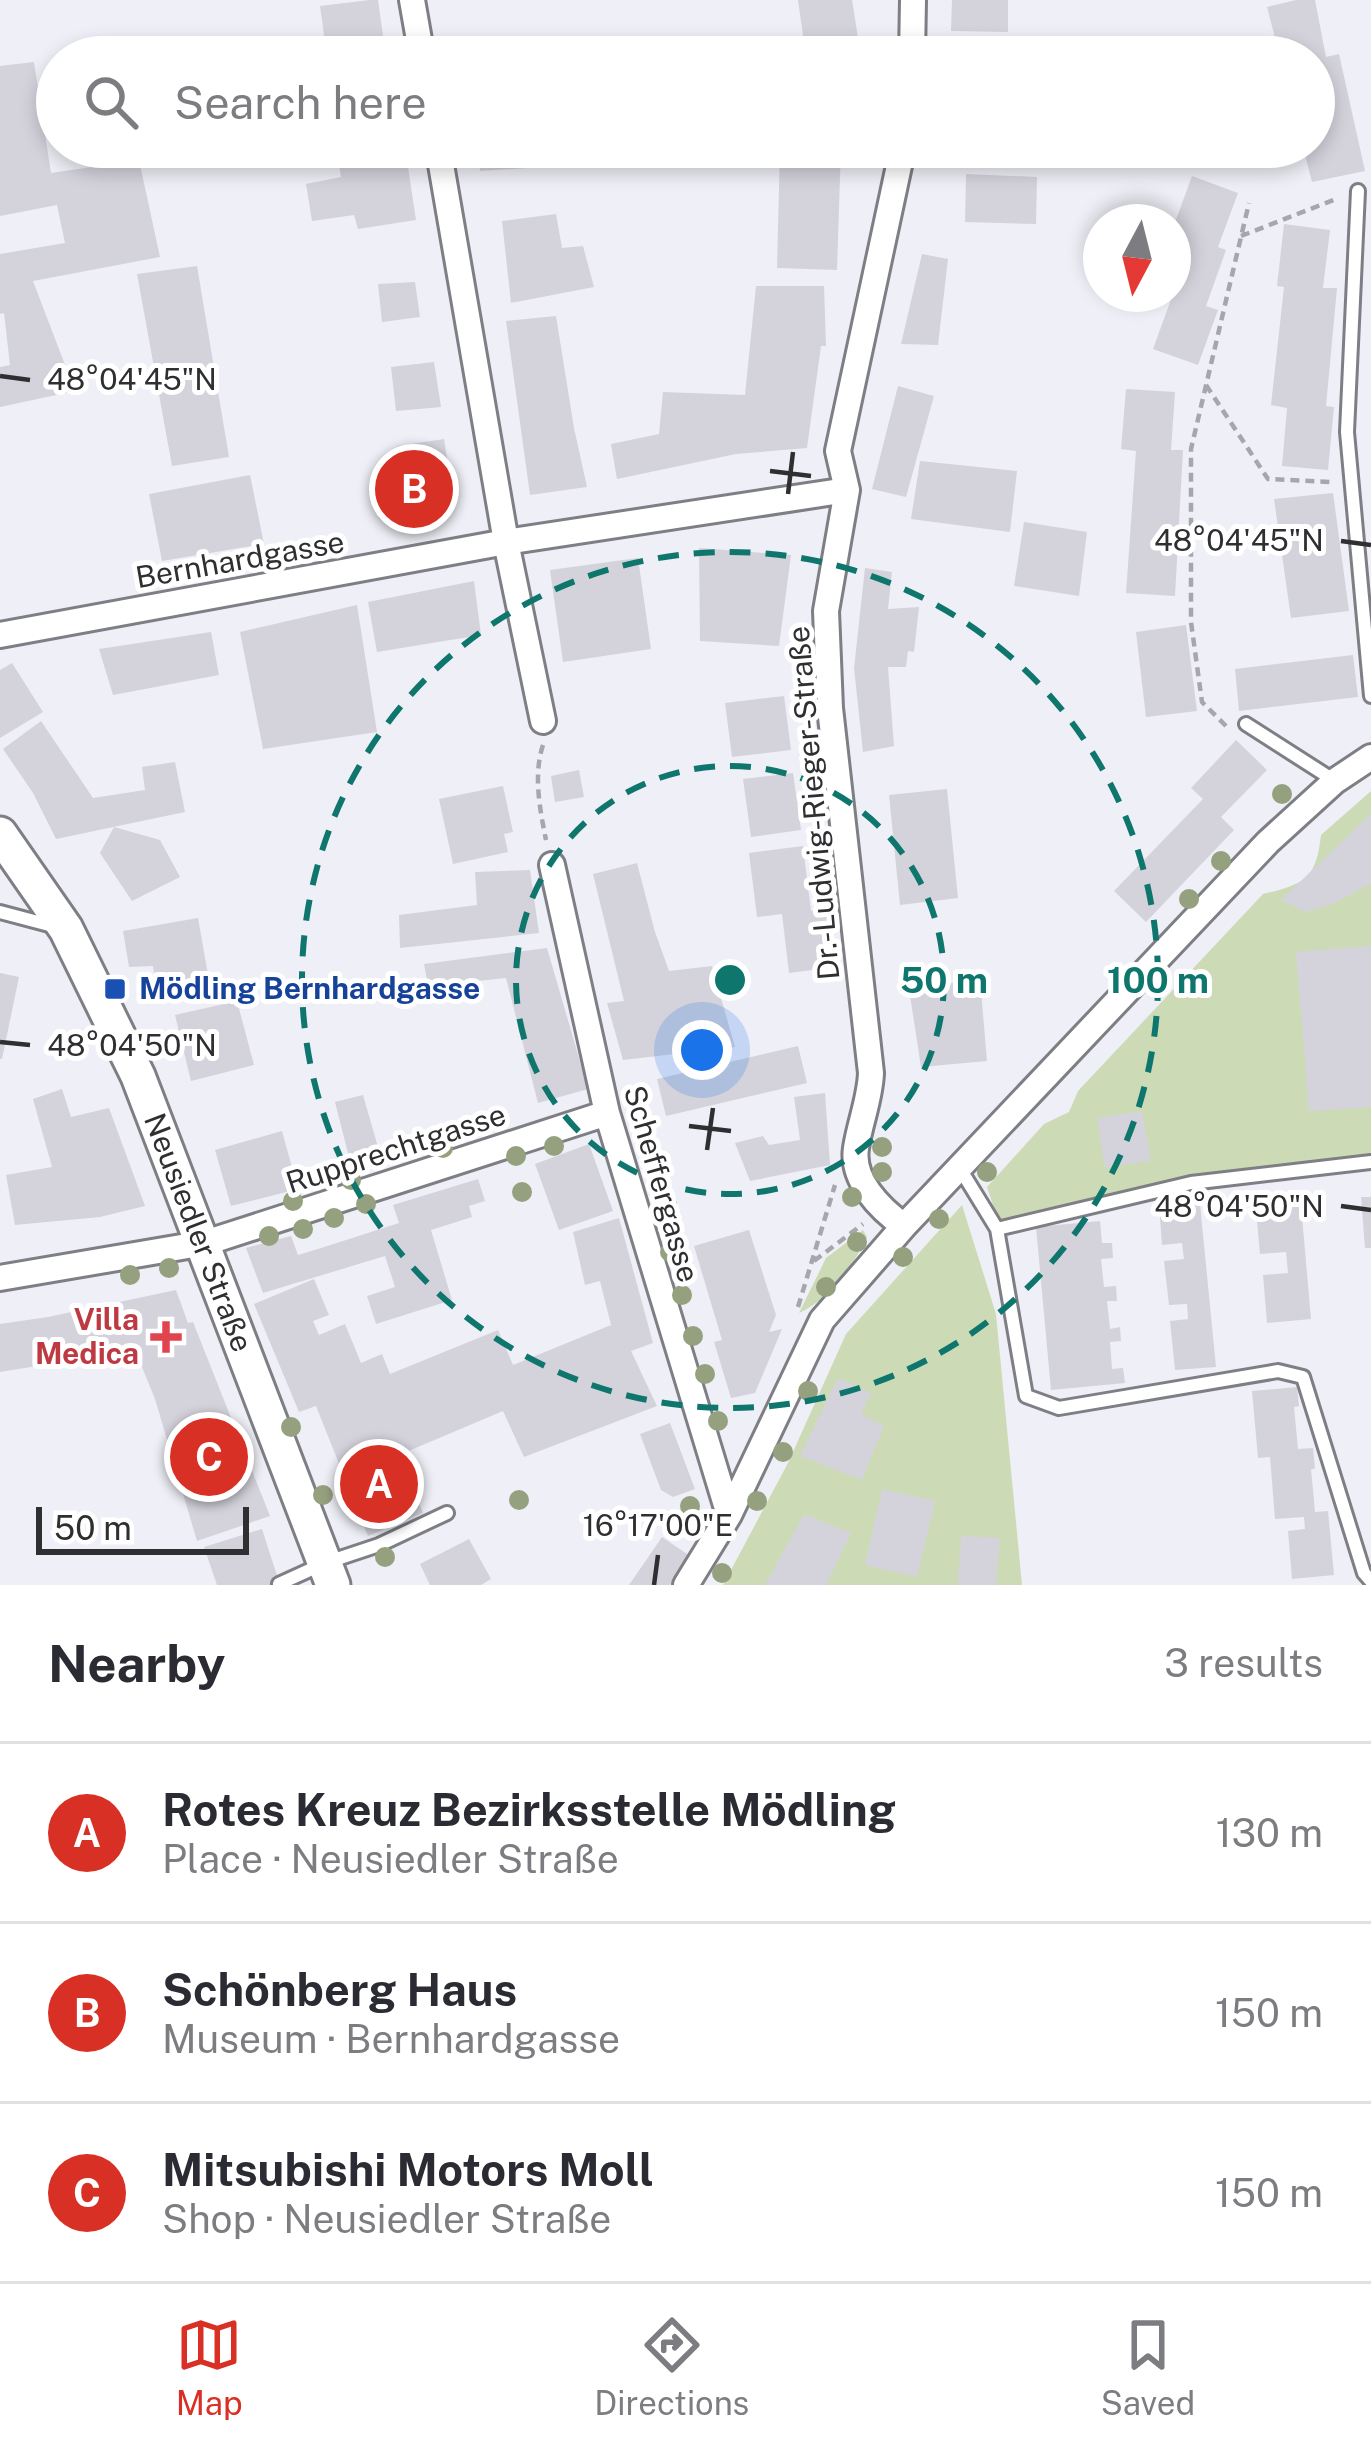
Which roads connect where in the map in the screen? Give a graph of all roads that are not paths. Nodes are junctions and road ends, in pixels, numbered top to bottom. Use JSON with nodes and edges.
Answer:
{"nodes":[{"id":1,"x":412,"y":0,"type":"edge"},
{"id":2,"x":913,"y":0,"type":"edge"},
{"id":3,"x":418,"y":36,"type":"edge"},
{"id":4,"x":912,"y":36,"type":"edge"},
{"id":5,"x":442,"y":168,"type":"edge"},
{"id":6,"x":899,"y":168,"type":"edge"},
{"id":7,"x":1358,"y":191,"type":"road end"},
{"id":8,"x":847,"y":490,"type":"junction"},
{"id":9,"x":506,"y":542,"type":"junction"},
{"id":10,"x":0,"y":635,"type":"edge"},
{"id":11,"x":1371,"y":696,"type":"edge"},
{"id":12,"x":543,"y":722,"type":"road end"},
{"id":13,"x":1246,"y":724,"type":"road end"},
{"id":14,"x":1371,"y":757,"type":"edge"},
{"id":15,"x":1335,"y":781,"type":"junction"},
{"id":16,"x":0,"y":834,"type":"edge"},
{"id":17,"x":552,"y":865,"type":"road end"},
{"id":18,"x":0,"y":912,"type":"edge"},
{"id":19,"x":66,"y":929,"type":"junction"},
{"id":20,"x":607,"y":1112,"type":"junction"},
{"id":21,"x":1371,"y":1162,"type":"edge"},
{"id":22,"x":959,"y":1167,"type":"junction"},
{"id":23,"x":904,"y":1226,"type":"junction"},
{"id":24,"x":997,"y":1229,"type":"junction"},
{"id":25,"x":205,"y":1243,"type":"junction"},
{"id":26,"x":0,"y":1279,"type":"edge"},
{"id":27,"x":447,"y":1513,"type":"dead end"},
{"id":28,"x":728,"y":1515,"type":"junction"},
{"id":29,"x":329,"y":1574,"type":"edge"},
{"id":30,"x":1371,"y":1581,"type":"edge"},
{"id":31,"x":280,"y":1584,"type":"edge"},
{"id":32,"x":686,"y":1585,"type":"edge"}],
"edges":[{"from":1,"to":3,"type":"street"},
{"from":2,"to":4,"type":"street"},
{"from":5,"to":9,"type":"street"},
{"from":6,"to":8,"type":"street","name":"Dr.-Ludwig-Rieger-Straße"},
{"from":7,"to":11,"type":"lane"},
{"from":8,"to":9,"type":"street","name":"Bernhardgasse"},
{"from":8,"to":23,"type":"street","name":"Dr.-Ludwig-Rieger-Straße"},
{"from":9,"to":10,"type":"street","name":"Bernhardgasse"},
{"from":9,"to":12,"type":"street"},
{"from":13,"to":15,"type":"lane"},
{"from":14,"to":15,"type":"street"},
{"from":15,"to":22,"type":"street"},
{"from":16,"to":19,"type":"main road","name":"Neusiedler Straße"},
{"from":17,"to":20,"type":"street","name":"Scheffergasse"},
{"from":18,"to":19,"type":"lane"},
{"from":19,"to":25,"type":"main road","name":"Neusiedler Straße"},
{"from":20,"to":25,"type":"street","name":"Rupprechtgasse"},
{"from":20,"to":28,"type":"street","name":"Scheffergasse"},
{"from":21,"to":24,"type":"lane"},
{"from":22,"to":23,"type":"street"},
{"from":22,"to":24,"type":"lane"},
{"from":23,"to":28,"type":"street"},
{"from":24,"to":30,"type":"lane"},
{"from":25,"to":26,"type":"street","name":"Rupprechtgasse"},
{"from":25,"to":29,"type":"main road","name":"Neusiedler Straße"},
{"from":27,"to":29,"type":"lane"},
{"from":28,"to":32,"type":"street"},
{"from":29,"to":31,"type":"lane"}]}
